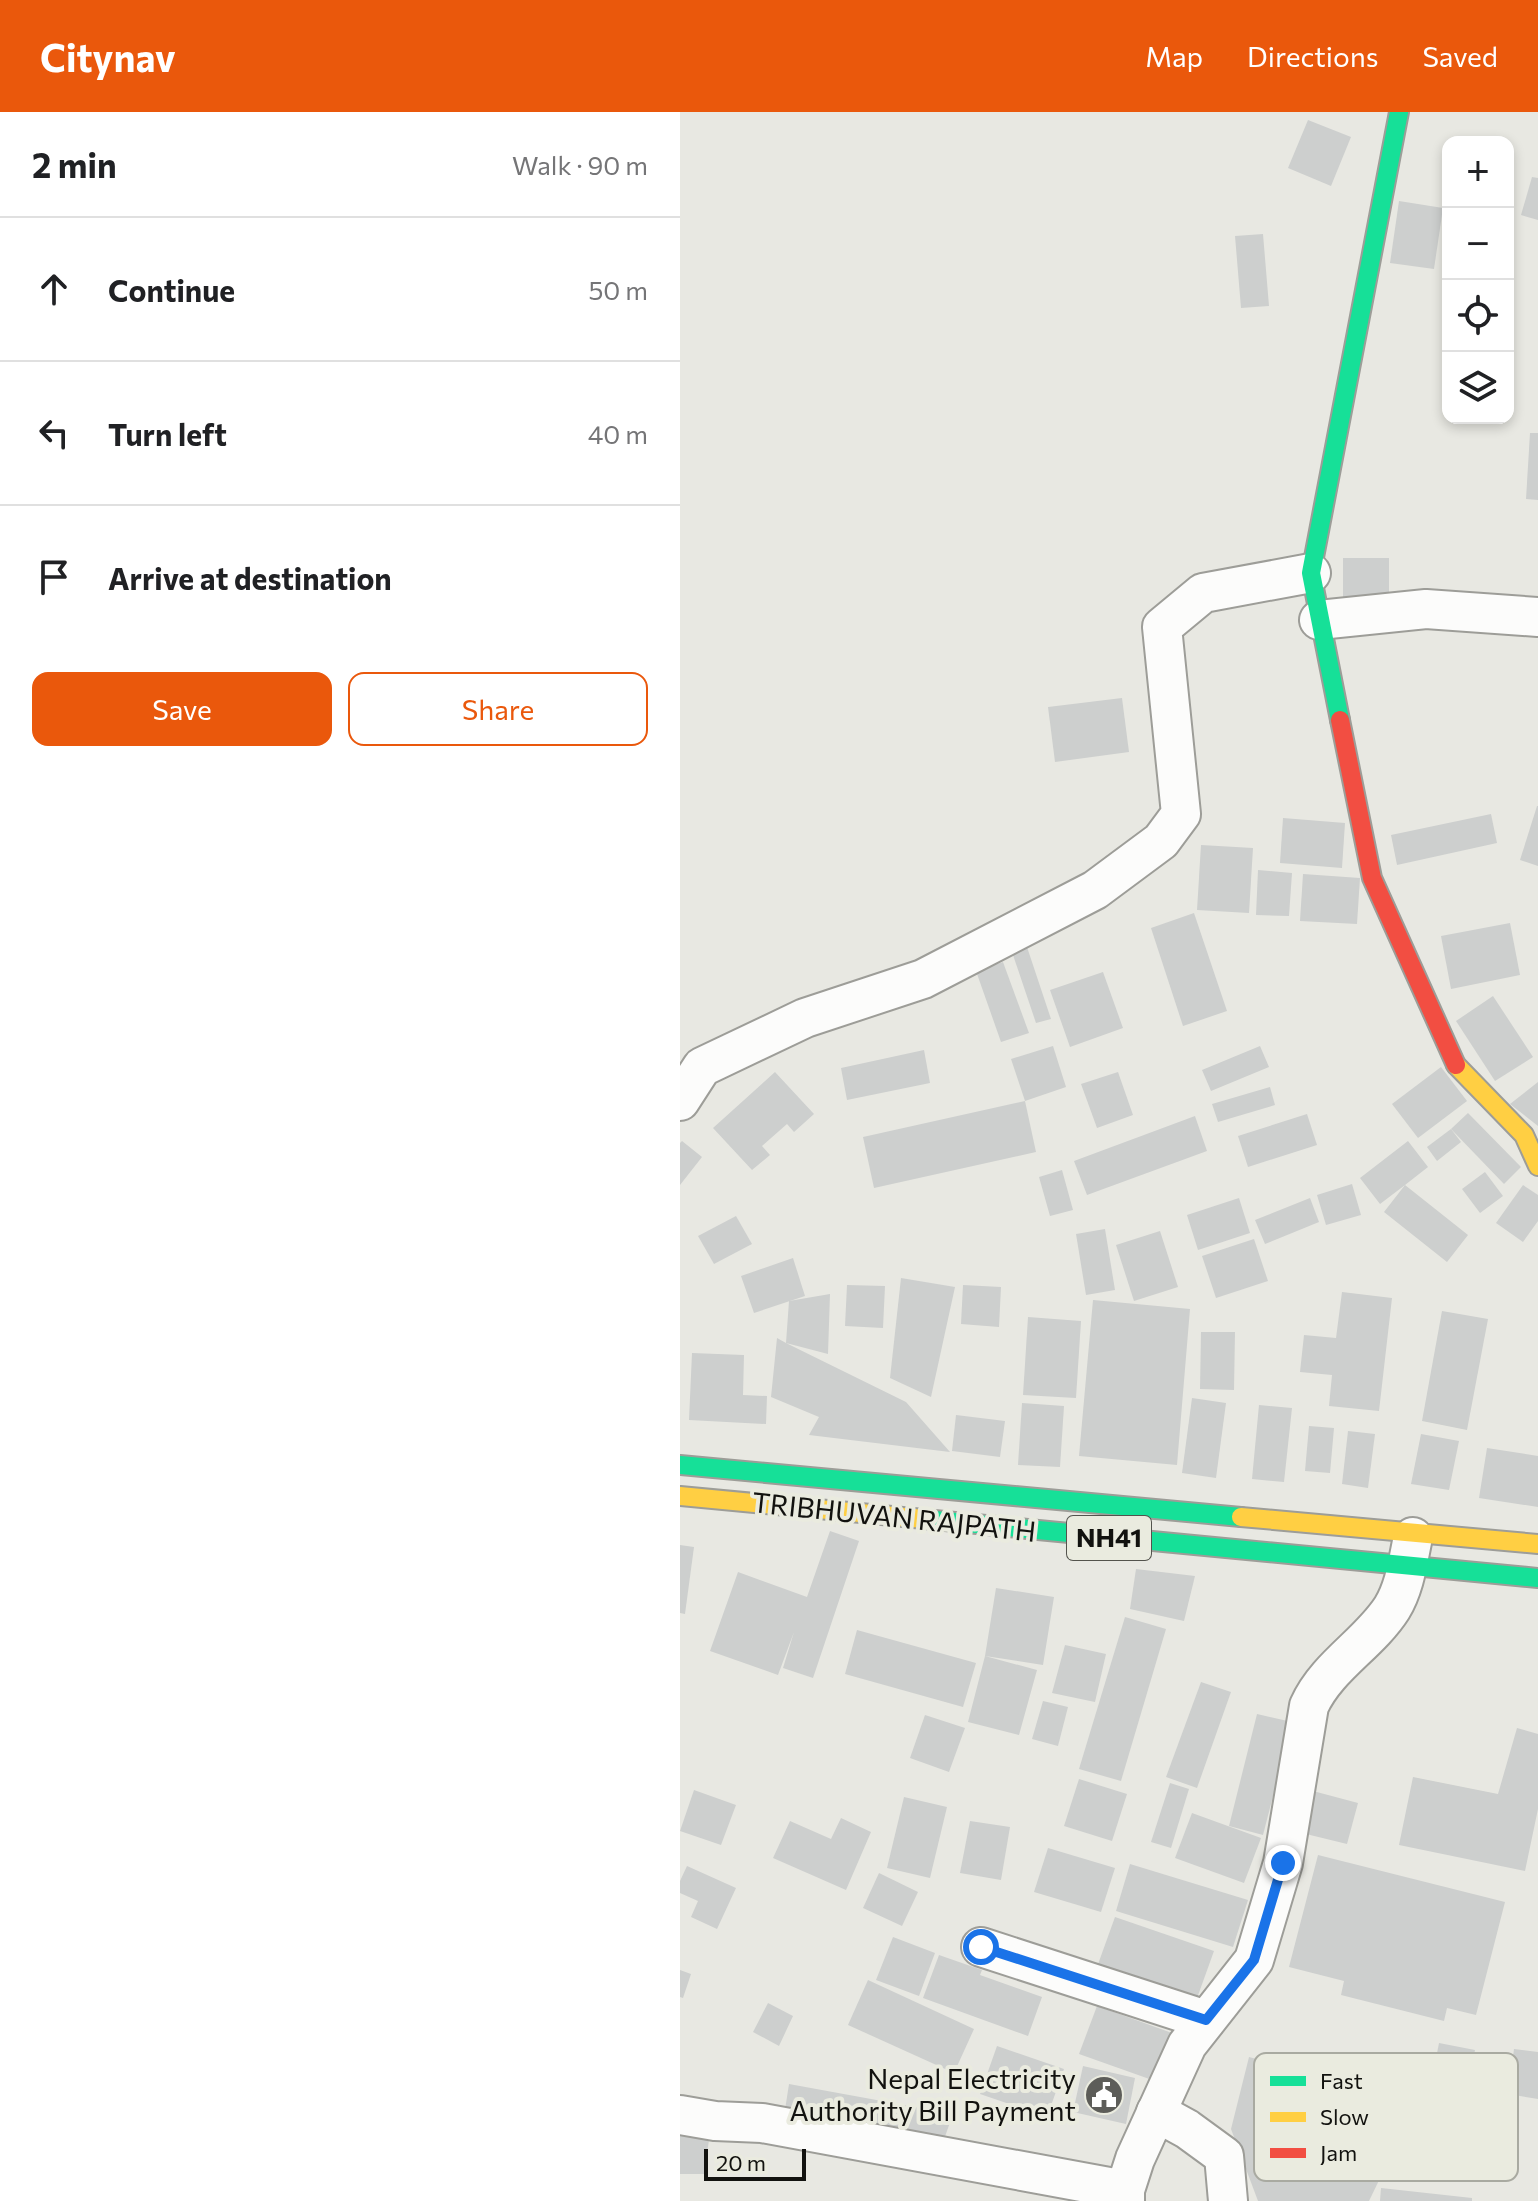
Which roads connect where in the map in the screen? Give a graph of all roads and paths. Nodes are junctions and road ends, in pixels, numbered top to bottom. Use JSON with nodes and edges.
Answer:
{"nodes":[{"id":1,"x":1399,"y":112,"type":"edge"},
{"id":2,"x":1311,"y":573,"type":"junction"},
{"id":3,"x":1538,"y":617,"type":"edge"},
{"id":4,"x":1319,"y":620,"type":"junction"},
{"id":5,"x":680,"y":1101,"type":"edge"},
{"id":6,"x":1538,"y":1166,"type":"edge"},
{"id":7,"x":680,"y":1465,"type":"edge"},
{"id":8,"x":680,"y":1496,"type":"edge"},
{"id":9,"x":1538,"y":1544,"type":"edge"},
{"id":10,"x":1410,"y":1550,"type":"junction"},
{"id":11,"x":1538,"y":1578,"type":"edge"},
{"id":12,"x":981,"y":1947,"type":"dead end"},
{"id":13,"x":1206,"y":2020,"type":"junction"},
{"id":14,"x":1156,"y":2112,"type":"junction"},
{"id":15,"x":680,"y":2115,"type":"edge"},
{"id":16,"x":1125,"y":2195,"type":"edge"},
{"id":17,"x":1228,"y":2201,"type":"edge"}],
"edges":[{"from":1,"to":2,"type":"main road"},
{"from":2,"to":4,"type":"main road"},
{"from":2,"to":5,"type":"street"},
{"from":3,"to":4,"type":"street"},
{"from":4,"to":6,"type":"main road"},
{"from":7,"to":10,"type":"main road","name":"TRIBHUVAN RAJPATH","number":"NH41"},
{"from":8,"to":10,"type":"main road","name":"TRIBHUVAN RAJPATH","number":"NH41"},
{"from":9,"to":10,"type":"main road","name":"TRIBHUVAN RAJPATH","number":"NH41"},
{"from":10,"to":11,"type":"main road","name":"TRIBHUVAN RAJPATH","number":"NH41"},
{"from":10,"to":13,"type":"street"},
{"from":12,"to":13,"type":"street"},
{"from":13,"to":14,"type":"street"},
{"from":14,"to":16,"type":"street"},
{"from":14,"to":17,"type":"street"},
{"from":15,"to":16,"type":"street"}]}
